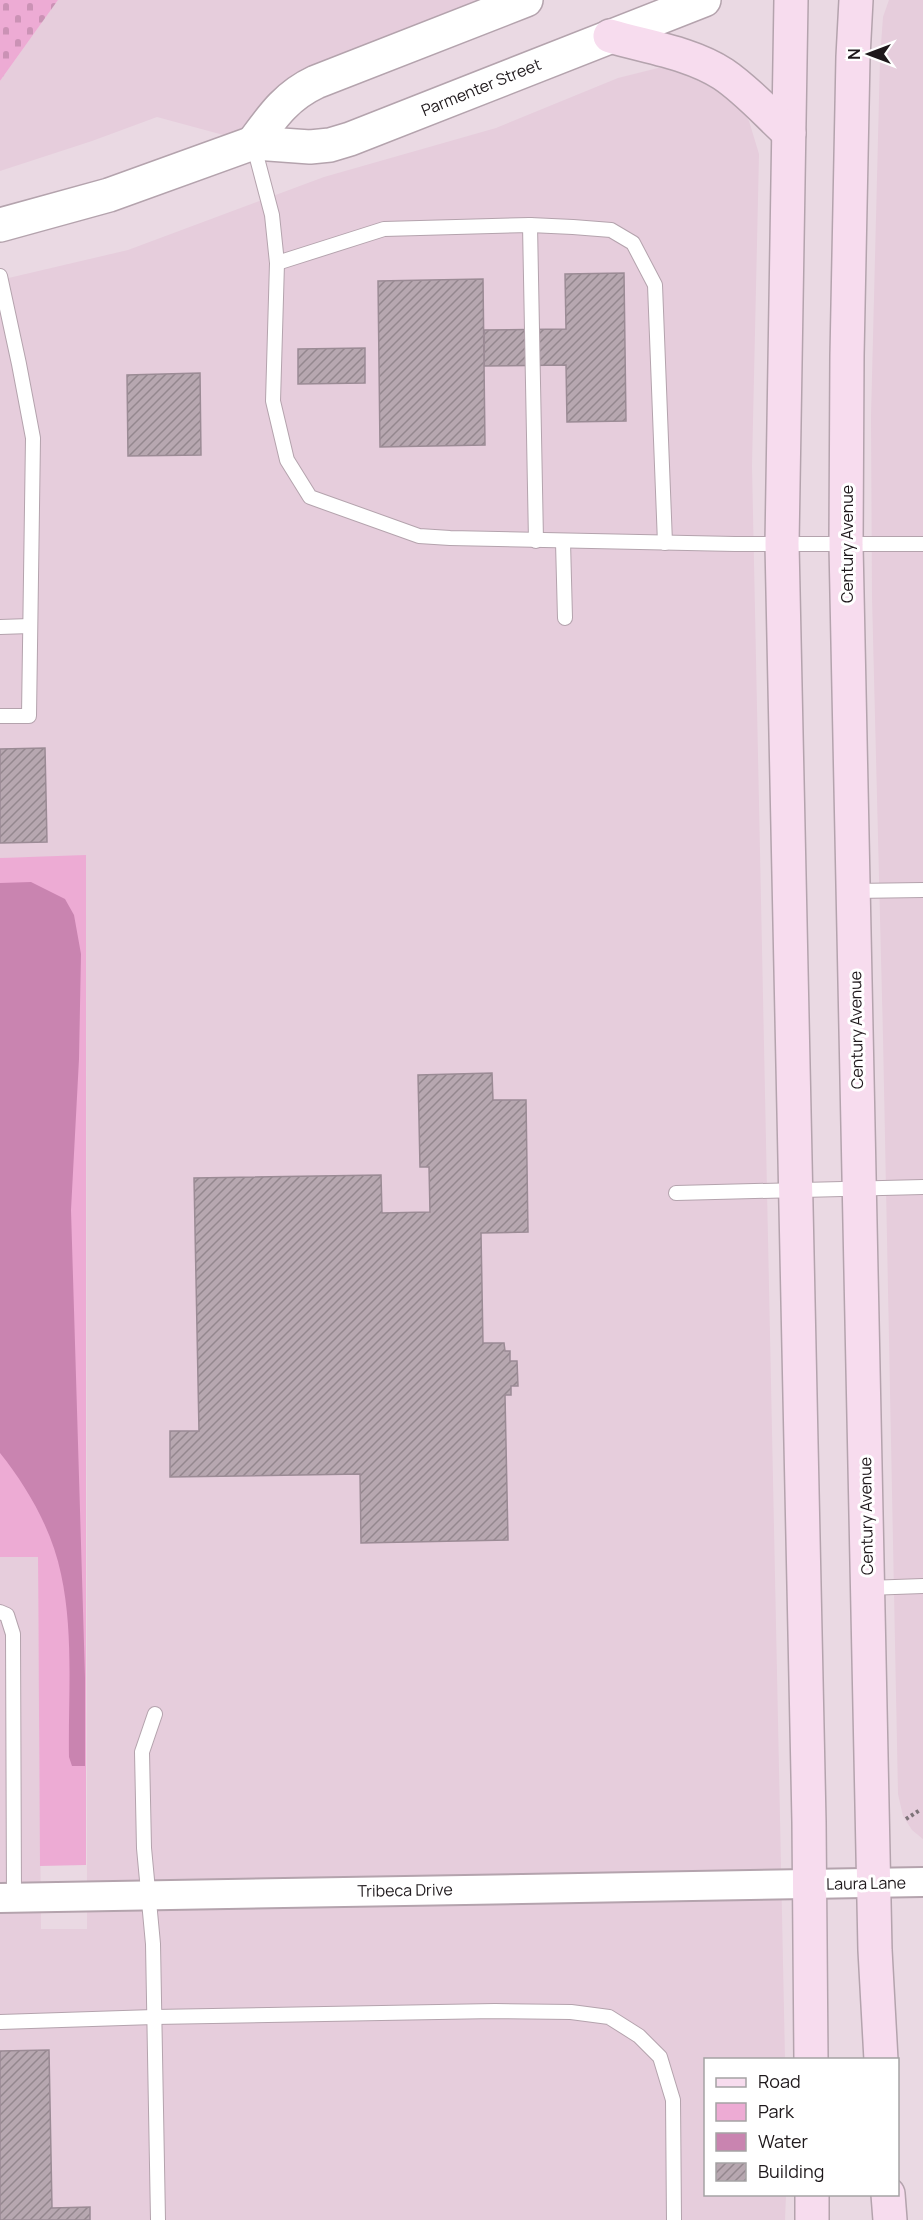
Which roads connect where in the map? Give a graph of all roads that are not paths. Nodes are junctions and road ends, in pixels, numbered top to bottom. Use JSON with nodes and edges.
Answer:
{"nodes":[{"id":1,"x":526,"y":0,"type":"edge"},
{"id":2,"x":704,"y":0,"type":"edge"},
{"id":3,"x":791,"y":0,"type":"edge"},
{"id":4,"x":856,"y":0,"type":"edge"},
{"id":5,"x":610,"y":36,"type":"junction"},
{"id":6,"x":789,"y":133,"type":"junction"},
{"id":7,"x":254,"y":143,"type":"junction"},
{"id":8,"x":0,"y":225,"type":"edge"},
{"id":9,"x":530,"y":225,"type":"junction"},
{"id":10,"x":277,"y":263,"type":"junction"},
{"id":11,"x":0,"y":276,"type":"edge"},
{"id":12,"x":536,"y":541,"type":"junction"},
{"id":13,"x":563,"y":542,"type":"junction"},
{"id":14,"x":665,"y":543,"type":"junction"},
{"id":15,"x":782,"y":544,"type":"junction"},
{"id":16,"x":923,"y":544,"type":"edge"},
{"id":17,"x":846,"y":545,"type":"junction"},
{"id":18,"x":565,"y":618,"type":"dead end"},
{"id":19,"x":30,"y":626,"type":"junction"},
{"id":20,"x":0,"y":627,"type":"edge"},
{"id":21,"x":0,"y":716,"type":"edge"},
{"id":22,"x":923,"y":890,"type":"edge"},
{"id":23,"x":854,"y":891,"type":"junction"},
{"id":24,"x":923,"y":1187,"type":"edge"},
{"id":25,"x":858,"y":1189,"type":"junction"},
{"id":26,"x":795,"y":1191,"type":"junction"},
{"id":27,"x":676,"y":1192,"type":"dead end"},
{"id":28,"x":923,"y":1586,"type":"edge"},
{"id":29,"x":867,"y":1588,"type":"junction"},
{"id":30,"x":0,"y":1612,"type":"edge"},
{"id":31,"x":7,"y":1691,"type":"edge"},
{"id":32,"x":155,"y":1714,"type":"dead end"},
{"id":33,"x":7,"y":1785,"type":"edge"},
{"id":34,"x":874,"y":1882,"type":"junction"},
{"id":35,"x":923,"y":1882,"type":"edge"},
{"id":36,"x":809,"y":1884,"type":"junction"},
{"id":37,"x":147,"y":1894,"type":"junction"},
{"id":38,"x":7,"y":1898,"type":"edge"},
{"id":39,"x":154,"y":2017,"type":"junction"},
{"id":40,"x":0,"y":2022,"type":"edge"},
{"id":41,"x":811,"y":2058,"type":"edge"},
{"id":42,"x":881,"y":2058,"type":"edge"},
{"id":43,"x":812,"y":2196,"type":"edge"},
{"id":44,"x":888,"y":2196,"type":"edge"},
{"id":45,"x":158,"y":2220,"type":"edge"},
{"id":46,"x":674,"y":2220,"type":"edge"},
{"id":47,"x":812,"y":2220,"type":"edge"},
{"id":48,"x":890,"y":2220,"type":"edge"}],
"edges":[{"from":1,"to":7,"type":"street"},
{"from":2,"to":5,"type":"street","name":"Parmenter Street"},
{"from":3,"to":6,"type":"main road"},
{"from":4,"to":17,"type":"main road","name":"Century Avenue"},
{"from":5,"to":6,"type":"main road"},
{"from":5,"to":7,"type":"street","name":"Parmenter Street"},
{"from":6,"to":15,"type":"main road"},
{"from":7,"to":8,"type":"street","name":"Parmenter Street"},
{"from":7,"to":10,"type":"lane"},
{"from":9,"to":10,"type":"lane"},
{"from":9,"to":12,"type":"lane"},
{"from":9,"to":14,"type":"lane"},
{"from":10,"to":12,"type":"lane"},
{"from":11,"to":19,"type":"lane"},
{"from":12,"to":13,"type":"lane"},
{"from":13,"to":14,"type":"lane"},
{"from":13,"to":18,"type":"lane"},
{"from":14,"to":15,"type":"lane"},
{"from":15,"to":17,"type":"lane"},
{"from":15,"to":26,"type":"main road"},
{"from":16,"to":17,"type":"lane"},
{"from":17,"to":23,"type":"main road","name":"Century Avenue"},
{"from":19,"to":20,"type":"lane"},
{"from":19,"to":21,"type":"lane"},
{"from":22,"to":23,"type":"lane"},
{"from":23,"to":25,"type":"main road","name":"Century Avenue"},
{"from":24,"to":25,"type":"lane"},
{"from":25,"to":26,"type":"lane"},
{"from":25,"to":29,"type":"main road","name":"Century Avenue"},
{"from":26,"to":27,"type":"lane"},
{"from":26,"to":36,"type":"main road"},
{"from":28,"to":29,"type":"lane"},
{"from":29,"to":34,"type":"main road","name":"Century Avenue"},
{"from":30,"to":31,"type":"lane"},
{"from":31,"to":33,"type":"lane"},
{"from":32,"to":37,"type":"lane"},
{"from":33,"to":38,"type":"lane"},
{"from":34,"to":35,"type":"street","name":"Laura Lane"},
{"from":34,"to":36,"type":"street","name":"Laura Lane"},
{"from":34,"to":42,"type":"main road","name":"Century Avenue"},
{"from":36,"to":37,"type":"street","name":"Tribeca Drive"},
{"from":36,"to":41,"type":"main road"},
{"from":37,"to":38,"type":"street","name":"Tribeca Drive"},
{"from":37,"to":39,"type":"lane"},
{"from":39,"to":40,"type":"lane"},
{"from":39,"to":45,"type":"lane"},
{"from":39,"to":46,"type":"lane"},
{"from":43,"to":47,"type":"main road"},
{"from":44,"to":48,"type":"main road"}]}
